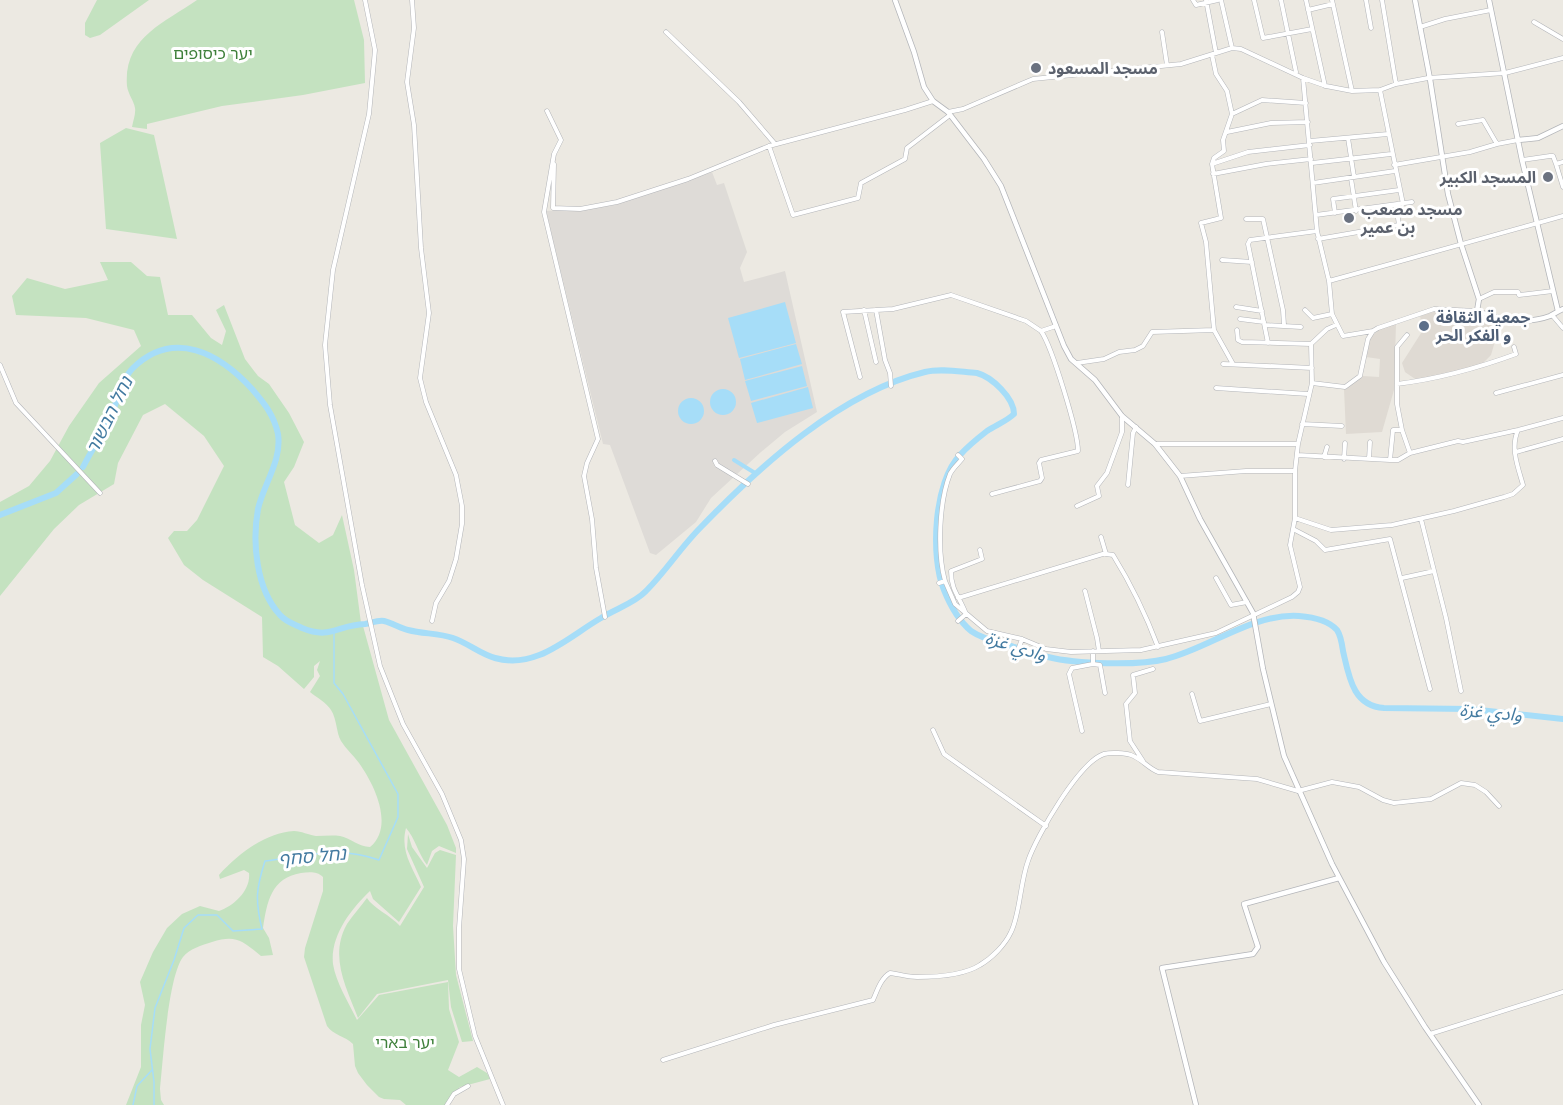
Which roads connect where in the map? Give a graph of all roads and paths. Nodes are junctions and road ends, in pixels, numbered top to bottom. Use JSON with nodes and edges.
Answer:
{"nodes":[{"id":1,"x":365,"y":0,"type":"edge"},
{"id":2,"x":412,"y":0,"type":"edge"},
{"id":3,"x":895,"y":0,"type":"edge"},
{"id":4,"x":1193,"y":0,"type":"edge"},
{"id":5,"x":1220,"y":0,"type":"edge"},
{"id":6,"x":1254,"y":0,"type":"edge"},
{"id":7,"x":1281,"y":0,"type":"edge"},
{"id":8,"x":1306,"y":0,"type":"edge"},
{"id":9,"x":1366,"y":0,"type":"edge"},
{"id":10,"x":1382,"y":0,"type":"edge"},
{"id":11,"x":1415,"y":0,"type":"edge"},
{"id":12,"x":1489,"y":0,"type":"edge"},
{"id":13,"x":1206,"y":1,"type":"edge"},
{"id":14,"x":1333,"y":2,"type":"edge"},
{"id":15,"x":1308,"y":10,"type":"junction"},
{"id":16,"x":1491,"y":10,"type":"junction"},
{"id":17,"x":1534,"y":22,"type":"dead end"},
{"id":18,"x":1420,"y":27,"type":"junction"},
{"id":19,"x":1371,"y":28,"type":"dead end"},
{"id":20,"x":1312,"y":29,"type":"junction"},
{"id":21,"x":666,"y":32,"type":"dead end"},
{"id":22,"x":1162,"y":33,"type":"dead end"},
{"id":23,"x":1287,"y":34,"type":"junction"},
{"id":24,"x":1563,"y":39,"type":"edge"},
{"id":25,"x":1232,"y":48,"type":"junction"},
{"id":26,"x":1214,"y":54,"type":"junction"},
{"id":27,"x":1563,"y":58,"type":"edge"},
{"id":28,"x":1167,"y":65,"type":"junction"},
{"id":29,"x":1296,"y":73,"type":"junction"},
{"id":30,"x":1505,"y":73,"type":"junction"},
{"id":31,"x":1303,"y":78,"type":"junction"},
{"id":32,"x":1430,"y":79,"type":"junction"},
{"id":33,"x":1396,"y":84,"type":"junction"},
{"id":34,"x":1326,"y":86,"type":"junction"},
{"id":35,"x":1380,"y":90,"type":"junction"},
{"id":36,"x":1352,"y":91,"type":"junction"},
{"id":37,"x":933,"y":101,"type":"junction"},
{"id":38,"x":1306,"y":103,"type":"junction"},
{"id":39,"x":548,"y":111,"type":"dead end"},
{"id":40,"x":949,"y":114,"type":"junction"},
{"id":41,"x":1232,"y":114,"type":"junction"},
{"id":42,"x":1308,"y":122,"type":"junction"},
{"id":43,"x":1458,"y":124,"type":"dead end"},
{"id":44,"x":1563,"y":126,"type":"edge"},
{"id":45,"x":1227,"y":132,"type":"junction"},
{"id":46,"x":1388,"y":134,"type":"junction"},
{"id":47,"x":1348,"y":138,"type":"junction"},
{"id":48,"x":1518,"y":140,"type":"junction"},
{"id":49,"x":1310,"y":143,"type":"junction"},
{"id":50,"x":775,"y":144,"type":"junction"},
{"id":51,"x":1497,"y":144,"type":"junction"},
{"id":52,"x":768,"y":146,"type":"junction"},
{"id":53,"x":554,"y":154,"type":"junction"},
{"id":54,"x":1392,"y":154,"type":"junction"},
{"id":55,"x":1442,"y":156,"type":"junction"},
{"id":56,"x":1351,"y":158,"type":"junction"},
{"id":57,"x":1522,"y":160,"type":"junction"},
{"id":58,"x":1311,"y":161,"type":"junction"},
{"id":59,"x":1563,"y":162,"type":"edge"},
{"id":60,"x":1212,"y":164,"type":"junction"},
{"id":61,"x":1556,"y":164,"type":"junction"},
{"id":62,"x":1394,"y":165,"type":"junction"},
{"id":63,"x":1395,"y":171,"type":"junction"},
{"id":64,"x":1213,"y":174,"type":"junction"},
{"id":65,"x":1353,"y":177,"type":"junction"},
{"id":66,"x":1313,"y":183,"type":"junction"},
{"id":67,"x":1563,"y":187,"type":"edge"},
{"id":68,"x":1399,"y":190,"type":"junction"},
{"id":69,"x":1354,"y":196,"type":"junction"},
{"id":70,"x":1412,"y":202,"type":"dead end"},
{"id":71,"x":1402,"y":204,"type":"junction"},
{"id":72,"x":1396,"y":205,"type":"junction"},
{"id":73,"x":1356,"y":211,"type":"junction"},
{"id":74,"x":1335,"y":213,"type":"junction"},
{"id":75,"x":1316,"y":215,"type":"junction"},
{"id":76,"x":1563,"y":216,"type":"edge"},
{"id":77,"x":1246,"y":219,"type":"dead end"},
{"id":78,"x":1536,"y":223,"type":"junction"},
{"id":79,"x":1317,"y":231,"type":"junction"},
{"id":80,"x":1268,"y":238,"type":"junction"},
{"id":81,"x":1318,"y":239,"type":"junction"},
{"id":82,"x":1461,"y":244,"type":"junction"},
{"id":83,"x":1222,"y":260,"type":"dead end"},
{"id":84,"x":1252,"y":262,"type":"junction"},
{"id":85,"x":1329,"y":281,"type":"junction"},
{"id":86,"x":1553,"y":291,"type":"junction"},
{"id":87,"x":1479,"y":300,"type":"junction"},
{"id":88,"x":1236,"y":307,"type":"dead end"},
{"id":89,"x":864,"y":310,"type":"junction"},
{"id":90,"x":876,"y":310,"type":"junction"},
{"id":91,"x":1305,"y":310,"type":"dead end"},
{"id":92,"x":1560,"y":310,"type":"edge"},
{"id":93,"x":1262,"y":311,"type":"junction"},
{"id":94,"x":1477,"y":311,"type":"junction"},
{"id":95,"x":1332,"y":314,"type":"junction"},
{"id":96,"x":1552,"y":315,"type":"junction"},
{"id":97,"x":1240,"y":319,"type":"dead end"},
{"id":98,"x":1265,"y":323,"type":"junction"},
{"id":99,"x":1284,"y":325,"type":"junction"},
{"id":100,"x":1336,"y":325,"type":"junction"},
{"id":101,"x":1056,"y":326,"type":"junction"},
{"id":102,"x":1301,"y":327,"type":"dead end"},
{"id":103,"x":1563,"y":328,"type":"edge"},
{"id":104,"x":1214,"y":330,"type":"junction"},
{"id":105,"x":1237,"y":330,"type":"dead end"},
{"id":106,"x":1041,"y":331,"type":"junction"},
{"id":107,"x":1373,"y":332,"type":"junction"},
{"id":108,"x":1407,"y":335,"type":"dead end"},
{"id":109,"x":1268,"y":343,"type":"junction"},
{"id":110,"x":1311,"y":344,"type":"junction"},
{"id":111,"x":1514,"y":347,"type":"dead end"},
{"id":112,"x":876,"y":362,"type":"dead end"},
{"id":113,"x":1077,"y":363,"type":"junction"},
{"id":114,"x":0,"y":364,"type":"edge"},
{"id":115,"x":1223,"y":364,"type":"dead end"},
{"id":116,"x":1233,"y":364,"type":"junction"},
{"id":117,"x":1312,"y":368,"type":"junction"},
{"id":118,"x":1563,"y":375,"type":"edge"},
{"id":119,"x":860,"y":377,"type":"dead end"},
{"id":120,"x":1312,"y":383,"type":"junction"},
{"id":121,"x":890,"y":384,"type":"dead end"},
{"id":122,"x":1397,"y":384,"type":"junction"},
{"id":123,"x":1216,"y":388,"type":"dead end"},
{"id":124,"x":1496,"y":393,"type":"dead end"},
{"id":125,"x":1308,"y":394,"type":"junction"},
{"id":126,"x":1122,"y":416,"type":"junction"},
{"id":127,"x":1563,"y":418,"type":"edge"},
{"id":128,"x":1302,"y":424,"type":"junction"},
{"id":129,"x":1342,"y":426,"type":"dead end"},
{"id":130,"x":1136,"y":427,"type":"junction"},
{"id":131,"x":1402,"y":430,"type":"junction"},
{"id":132,"x":1518,"y":430,"type":"junction"},
{"id":133,"x":1563,"y":440,"type":"edge"},
{"id":134,"x":1370,"y":442,"type":"dead end"},
{"id":135,"x":1345,"y":443,"type":"dead end"},
{"id":136,"x":1155,"y":444,"type":"junction"},
{"id":137,"x":1298,"y":444,"type":"junction"},
{"id":138,"x":1326,"y":447,"type":"dead end"},
{"id":139,"x":1516,"y":452,"type":"junction"},
{"id":140,"x":1410,"y":453,"type":"junction"},
{"id":141,"x":1297,"y":455,"type":"junction"},
{"id":142,"x":959,"y":457,"type":"dead end"},
{"id":143,"x":1324,"y":457,"type":"junction"},
{"id":144,"x":1344,"y":459,"type":"junction"},
{"id":145,"x":1369,"y":459,"type":"junction"},
{"id":146,"x":1390,"y":460,"type":"junction"},
{"id":147,"x":715,"y":461,"type":"dead end"},
{"id":148,"x":1295,"y":471,"type":"junction"},
{"id":149,"x":1180,"y":476,"type":"junction"},
{"id":150,"x":748,"y":484,"type":"dead end"},
{"id":151,"x":1128,"y":485,"type":"dead end"},
{"id":152,"x":100,"y":493,"type":"dead end"},
{"id":153,"x":992,"y":494,"type":"dead end"},
{"id":154,"x":1077,"y":506,"type":"dead end"},
{"id":155,"x":1295,"y":518,"type":"junction"},
{"id":156,"x":1421,"y":519,"type":"junction"},
{"id":157,"x":1293,"y":529,"type":"junction"},
{"id":158,"x":1101,"y":537,"type":"dead end"},
{"id":159,"x":980,"y":550,"type":"dead end"},
{"id":160,"x":1106,"y":553,"type":"junction"},
{"id":161,"x":1434,"y":571,"type":"junction"},
{"id":162,"x":1216,"y":578,"type":"dead end"},
{"id":163,"x":1402,"y":578,"type":"junction"},
{"id":164,"x":1085,"y":591,"type":"dead end"},
{"id":165,"x":958,"y":598,"type":"junction"},
{"id":166,"x":1248,"y":602,"type":"junction"},
{"id":167,"x":966,"y":614,"type":"junction"},
{"id":168,"x":604,"y":615,"type":"dead end"},
{"id":169,"x":1254,"y":616,"type":"junction"},
{"id":170,"x":959,"y":619,"type":"dead end"},
{"id":171,"x":432,"y":621,"type":"dead end"},
{"id":172,"x":1022,"y":639,"type":"junction"},
{"id":173,"x":1158,"y":647,"type":"junction"},
{"id":174,"x":1019,"y":648,"type":"dead end"},
{"id":175,"x":1093,"y":651,"type":"junction"},
{"id":176,"x":1099,"y":651,"type":"junction"},
{"id":177,"x":1093,"y":662,"type":"junction"},
{"id":178,"x":1153,"y":669,"type":"dead end"},
{"id":179,"x":1430,"y":690,"type":"dead end"},
{"id":180,"x":1461,"y":691,"type":"dead end"},
{"id":181,"x":1105,"y":693,"type":"dead end"},
{"id":182,"x":1192,"y":694,"type":"dead end"},
{"id":183,"x":1271,"y":704,"type":"junction"},
{"id":184,"x":933,"y":730,"type":"dead end"},
{"id":185,"x":1082,"y":730,"type":"dead end"},
{"id":186,"x":1143,"y":762,"type":"junction"},
{"id":187,"x":1298,"y":791,"type":"junction"},
{"id":188,"x":1499,"y":806,"type":"dead end"},
{"id":189,"x":1046,"y":826,"type":"junction"},
{"id":190,"x":1340,"y":878,"type":"junction"},
{"id":191,"x":1563,"y":992,"type":"edge"},
{"id":192,"x":1430,"y":1034,"type":"junction"},
{"id":193,"x":663,"y":1060,"type":"dead end"},
{"id":194,"x":468,"y":1086,"type":"dead end"},
{"id":195,"x":447,"y":1105,"type":"edge"},
{"id":196,"x":503,"y":1105,"type":"edge"},
{"id":197,"x":1196,"y":1105,"type":"edge"},
{"id":198,"x":1479,"y":1105,"type":"edge"}],
"edges":[{"from":1,"to":196,"type":"street"},
{"from":2,"to":171,"type":"street"},
{"from":3,"to":37,"type":"street"},
{"from":4,"to":13,"type":"street"},
{"from":5,"to":13,"type":"street"},
{"from":5,"to":25,"type":"street"},
{"from":6,"to":23,"type":"street"},
{"from":7,"to":23,"type":"street"},
{"from":8,"to":15,"type":"street"},
{"from":9,"to":19,"type":"street"},
{"from":10,"to":33,"type":"street"},
{"from":11,"to":18,"type":"street"},
{"from":12,"to":16,"type":"street"},
{"from":13,"to":26,"type":"street"},
{"from":14,"to":15,"type":"street"},
{"from":14,"to":36,"type":"street"},
{"from":15,"to":20,"type":"street"},
{"from":16,"to":18,"type":"street"},
{"from":16,"to":30,"type":"street"},
{"from":17,"to":24,"type":"street"},
{"from":18,"to":32,"type":"street"},
{"from":20,"to":23,"type":"street"},
{"from":20,"to":34,"type":"street"},
{"from":21,"to":50,"type":"street"},
{"from":22,"to":28,"type":"street"},
{"from":23,"to":29,"type":"street"},
{"from":25,"to":26,"type":"street"},
{"from":25,"to":29,"type":"street"},
{"from":26,"to":28,"type":"street"},
{"from":26,"to":41,"type":"street"},
{"from":27,"to":30,"type":"street"},
{"from":28,"to":40,"type":"street"},
{"from":29,"to":31,"type":"street"},
{"from":30,"to":32,"type":"street"},
{"from":30,"to":48,"type":"street"},
{"from":31,"to":34,"type":"street"},
{"from":31,"to":38,"type":"street"},
{"from":32,"to":33,"type":"street"},
{"from":32,"to":55,"type":"street"},
{"from":33,"to":35,"type":"street"},
{"from":34,"to":36,"type":"street"},
{"from":35,"to":36,"type":"street"},
{"from":35,"to":46,"type":"street"},
{"from":37,"to":40,"type":"street"},
{"from":37,"to":50,"type":"street"},
{"from":38,"to":41,"type":"street"},
{"from":38,"to":42,"type":"street"},
{"from":39,"to":53,"type":"street"},
{"from":40,"to":52,"type":"street"},
{"from":40,"to":101,"type":"street"},
{"from":41,"to":45,"type":"street"},
{"from":42,"to":45,"type":"street"},
{"from":42,"to":49,"type":"street"},
{"from":43,"to":51,"type":"street"},
{"from":44,"to":48,"type":"street"},
{"from":45,"to":60,"type":"street"},
{"from":46,"to":47,"type":"street"},
{"from":46,"to":54,"type":"street"},
{"from":47,"to":49,"type":"street"},
{"from":47,"to":56,"type":"street"},
{"from":48,"to":51,"type":"street"},
{"from":48,"to":57,"type":"street"},
{"from":49,"to":58,"type":"street"},
{"from":49,"to":60,"type":"street"},
{"from":50,"to":52,"type":"street"},
{"from":51,"to":55,"type":"street"},
{"from":52,"to":53,"type":"street"},
{"from":53,"to":168,"type":"street"},
{"from":54,"to":56,"type":"street"},
{"from":54,"to":62,"type":"street"},
{"from":55,"to":62,"type":"street"},
{"from":55,"to":82,"type":"street"},
{"from":56,"to":58,"type":"street"},
{"from":56,"to":65,"type":"street"},
{"from":57,"to":61,"type":"street"},
{"from":57,"to":78,"type":"street"},
{"from":58,"to":64,"type":"street"},
{"from":58,"to":66,"type":"street"},
{"from":59,"to":61,"type":"street"},
{"from":60,"to":64,"type":"street"},
{"from":61,"to":67,"type":"street"},
{"from":62,"to":63,"type":"street"},
{"from":63,"to":65,"type":"street"},
{"from":63,"to":68,"type":"street"},
{"from":64,"to":104,"type":"street"},
{"from":65,"to":66,"type":"street"},
{"from":65,"to":69,"type":"street"},
{"from":66,"to":75,"type":"street"},
{"from":68,"to":69,"type":"street"},
{"from":68,"to":71,"type":"street"},
{"from":69,"to":73,"type":"street"},
{"from":69,"to":74,"type":"street"},
{"from":70,"to":71,"type":"street"},
{"from":71,"to":72,"type":"street"},
{"from":72,"to":73,"type":"street"},
{"from":72,"to":81,"type":"street"},
{"from":73,"to":74,"type":"street"},
{"from":74,"to":75,"type":"street"},
{"from":75,"to":79,"type":"street"},
{"from":76,"to":78,"type":"street"},
{"from":77,"to":80,"type":"street"},
{"from":78,"to":82,"type":"street"},
{"from":78,"to":86,"type":"street"},
{"from":79,"to":80,"type":"street"},
{"from":79,"to":81,"type":"street"},
{"from":80,"to":84,"type":"street"},
{"from":80,"to":99,"type":"street"},
{"from":81,"to":85,"type":"street"},
{"from":82,"to":85,"type":"street"},
{"from":82,"to":87,"type":"street"},
{"from":83,"to":84,"type":"street"},
{"from":84,"to":93,"type":"street"},
{"from":85,"to":95,"type":"street"},
{"from":86,"to":87,"type":"street"},
{"from":86,"to":92,"type":"street"},
{"from":87,"to":94,"type":"street"},
{"from":88,"to":93,"type":"street"},
{"from":89,"to":90,"type":"street"},
{"from":89,"to":112,"type":"street"},
{"from":89,"to":119,"type":"street"},
{"from":90,"to":106,"type":"street"},
{"from":90,"to":121,"type":"street"},
{"from":91,"to":95,"type":"street"},
{"from":92,"to":96,"type":"street"},
{"from":93,"to":98,"type":"street"},
{"from":94,"to":96,"type":"street"},
{"from":94,"to":107,"type":"street"},
{"from":95,"to":100,"type":"street"},
{"from":96,"to":103,"type":"street"},
{"from":97,"to":98,"type":"street"},
{"from":98,"to":99,"type":"street"},
{"from":98,"to":109,"type":"street"},
{"from":99,"to":102,"type":"street"},
{"from":100,"to":107,"type":"street"},
{"from":100,"to":110,"type":"street"},
{"from":101,"to":106,"type":"street"},
{"from":101,"to":113,"type":"street"},
{"from":104,"to":113,"type":"street"},
{"from":104,"to":116,"type":"street"},
{"from":105,"to":109,"type":"street"},
{"from":106,"to":153,"type":"street"},
{"from":107,"to":120,"type":"street"},
{"from":108,"to":122,"type":"street"},
{"from":109,"to":110,"type":"street"},
{"from":110,"to":117,"type":"street"},
{"from":111,"to":122,"type":"street"},
{"from":113,"to":126,"type":"street"},
{"from":114,"to":152,"type":"street"},
{"from":115,"to":116,"type":"street"},
{"from":116,"to":117,"type":"street"},
{"from":117,"to":120,"type":"street"},
{"from":118,"to":124,"type":"street"},
{"from":120,"to":125,"type":"street"},
{"from":122,"to":131,"type":"street"},
{"from":123,"to":125,"type":"street"},
{"from":125,"to":128,"type":"street"},
{"from":126,"to":130,"type":"street"},
{"from":126,"to":154,"type":"street"},
{"from":127,"to":132,"type":"street"},
{"from":128,"to":129,"type":"street"},
{"from":128,"to":137,"type":"street"},
{"from":130,"to":136,"type":"street"},
{"from":130,"to":151,"type":"street"},
{"from":131,"to":140,"type":"street"},
{"from":131,"to":146,"type":"street"},
{"from":132,"to":139,"type":"street"},
{"from":132,"to":140,"type":"street"},
{"from":133,"to":139,"type":"street"},
{"from":134,"to":145,"type":"street"},
{"from":135,"to":144,"type":"street"},
{"from":136,"to":137,"type":"street"},
{"from":136,"to":149,"type":"street"},
{"from":137,"to":141,"type":"street"},
{"from":138,"to":143,"type":"street"},
{"from":139,"to":156,"type":"street"},
{"from":140,"to":146,"type":"street"},
{"from":141,"to":143,"type":"street"},
{"from":141,"to":148,"type":"street"},
{"from":142,"to":167,"type":"street"},
{"from":143,"to":144,"type":"street"},
{"from":144,"to":145,"type":"street"},
{"from":145,"to":146,"type":"street"},
{"from":147,"to":150,"type":"street"},
{"from":148,"to":149,"type":"street"},
{"from":148,"to":155,"type":"street"},
{"from":149,"to":166,"type":"street"},
{"from":155,"to":156,"type":"street"},
{"from":155,"to":157,"type":"street"},
{"from":156,"to":161,"type":"street"},
{"from":157,"to":163,"type":"street"},
{"from":157,"to":169,"type":"street"},
{"from":158,"to":160,"type":"street"},
{"from":159,"to":165,"type":"street"},
{"from":160,"to":165,"type":"street"},
{"from":160,"to":173,"type":"street"},
{"from":161,"to":163,"type":"street"},
{"from":161,"to":180,"type":"street"},
{"from":162,"to":166,"type":"street"},
{"from":163,"to":179,"type":"street"},
{"from":164,"to":176,"type":"street"},
{"from":165,"to":167,"type":"street"},
{"from":166,"to":169,"type":"street"},
{"from":167,"to":170,"type":"street"},
{"from":167,"to":172,"type":"street"},
{"from":169,"to":173,"type":"street"},
{"from":169,"to":183,"type":"street"},
{"from":172,"to":174,"type":"street"},
{"from":172,"to":175,"type":"street"},
{"from":173,"to":176,"type":"street"},
{"from":175,"to":176,"type":"street"},
{"from":175,"to":177,"type":"street"},
{"from":177,"to":181,"type":"street"},
{"from":177,"to":185,"type":"street"},
{"from":178,"to":186,"type":"street"},
{"from":182,"to":183,"type":"street"},
{"from":183,"to":187,"type":"street"},
{"from":184,"to":189,"type":"street"},
{"from":186,"to":187,"type":"street"},
{"from":186,"to":189,"type":"street"},
{"from":187,"to":188,"type":"street"},
{"from":187,"to":190,"type":"street"},
{"from":189,"to":193,"type":"street"},
{"from":190,"to":192,"type":"street"},
{"from":190,"to":197,"type":"street"},
{"from":191,"to":192,"type":"street"},
{"from":192,"to":198,"type":"street"},
{"from":194,"to":195,"type":"street"}]}
